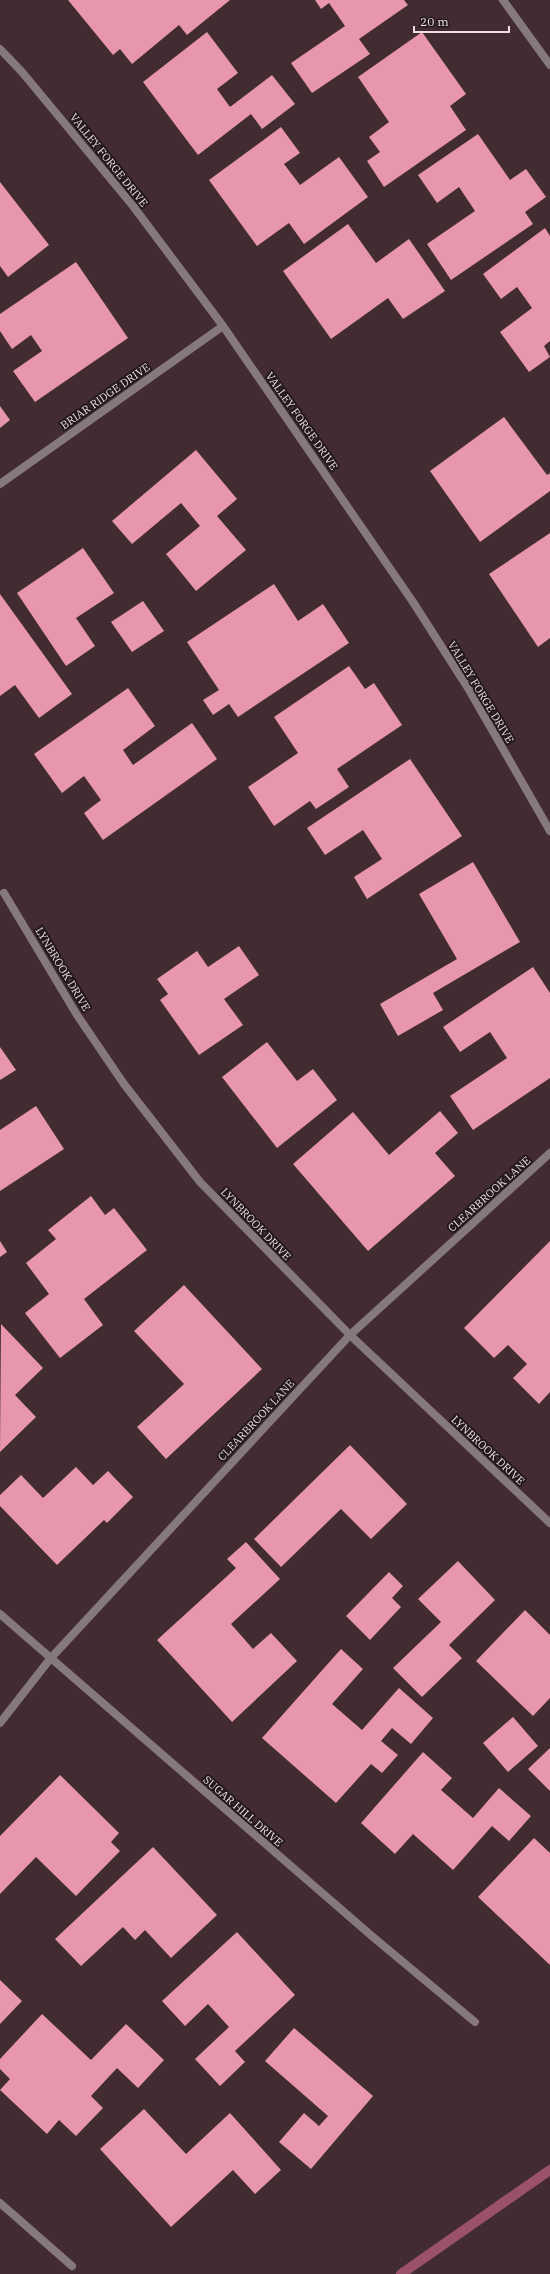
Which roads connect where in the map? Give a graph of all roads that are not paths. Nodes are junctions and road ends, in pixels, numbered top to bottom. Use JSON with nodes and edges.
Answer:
{"nodes":[{"id":1,"x":503,"y":0,"type":"edge"},
{"id":2,"x":0,"y":49,"type":"edge"},
{"id":3,"x":550,"y":65,"type":"edge"},
{"id":4,"x":223,"y":326,"type":"junction"},
{"id":5,"x":0,"y":484,"type":"edge"},
{"id":6,"x":550,"y":831,"type":"edge"},
{"id":7,"x":4,"y":893,"type":"dead end"},
{"id":8,"x":550,"y":1153,"type":"edge"},
{"id":9,"x":350,"y":1335,"type":"junction"},
{"id":10,"x":550,"y":1523,"type":"edge"},
{"id":11,"x":0,"y":1614,"type":"edge"},
{"id":12,"x":50,"y":1659,"type":"junction"},
{"id":13,"x":0,"y":1723,"type":"edge"},
{"id":14,"x":474,"y":2022,"type":"dead end"},
{"id":15,"x":0,"y":2203,"type":"edge"},
{"id":16,"x":72,"y":2266,"type":"dead end"}],
"edges":[{"from":1,"to":3,"type":"street"},
{"from":2,"to":4,"type":"street","name":"VALLEY FORGE DRIVE"},
{"from":4,"to":5,"type":"street","name":"BRIAR RIDGE DRIVE"},
{"from":4,"to":6,"type":"street","name":"VALLEY FORGE DRIVE"},
{"from":7,"to":9,"type":"street","name":"LYNBROOK DRIVE"},
{"from":8,"to":9,"type":"street","name":"CLEARBROOK LANE"},
{"from":9,"to":10,"type":"street","name":"LYNBROOK DRIVE"},
{"from":9,"to":12,"type":"street","name":"CLEARBROOK LANE"},
{"from":11,"to":12,"type":"street","name":"SUGAR HILL DRIVE"},
{"from":12,"to":13,"type":"street","name":"CLEARBROOK LANE"},
{"from":12,"to":14,"type":"street","name":"SUGAR HILL DRIVE"},
{"from":15,"to":16,"type":"street"}]}
